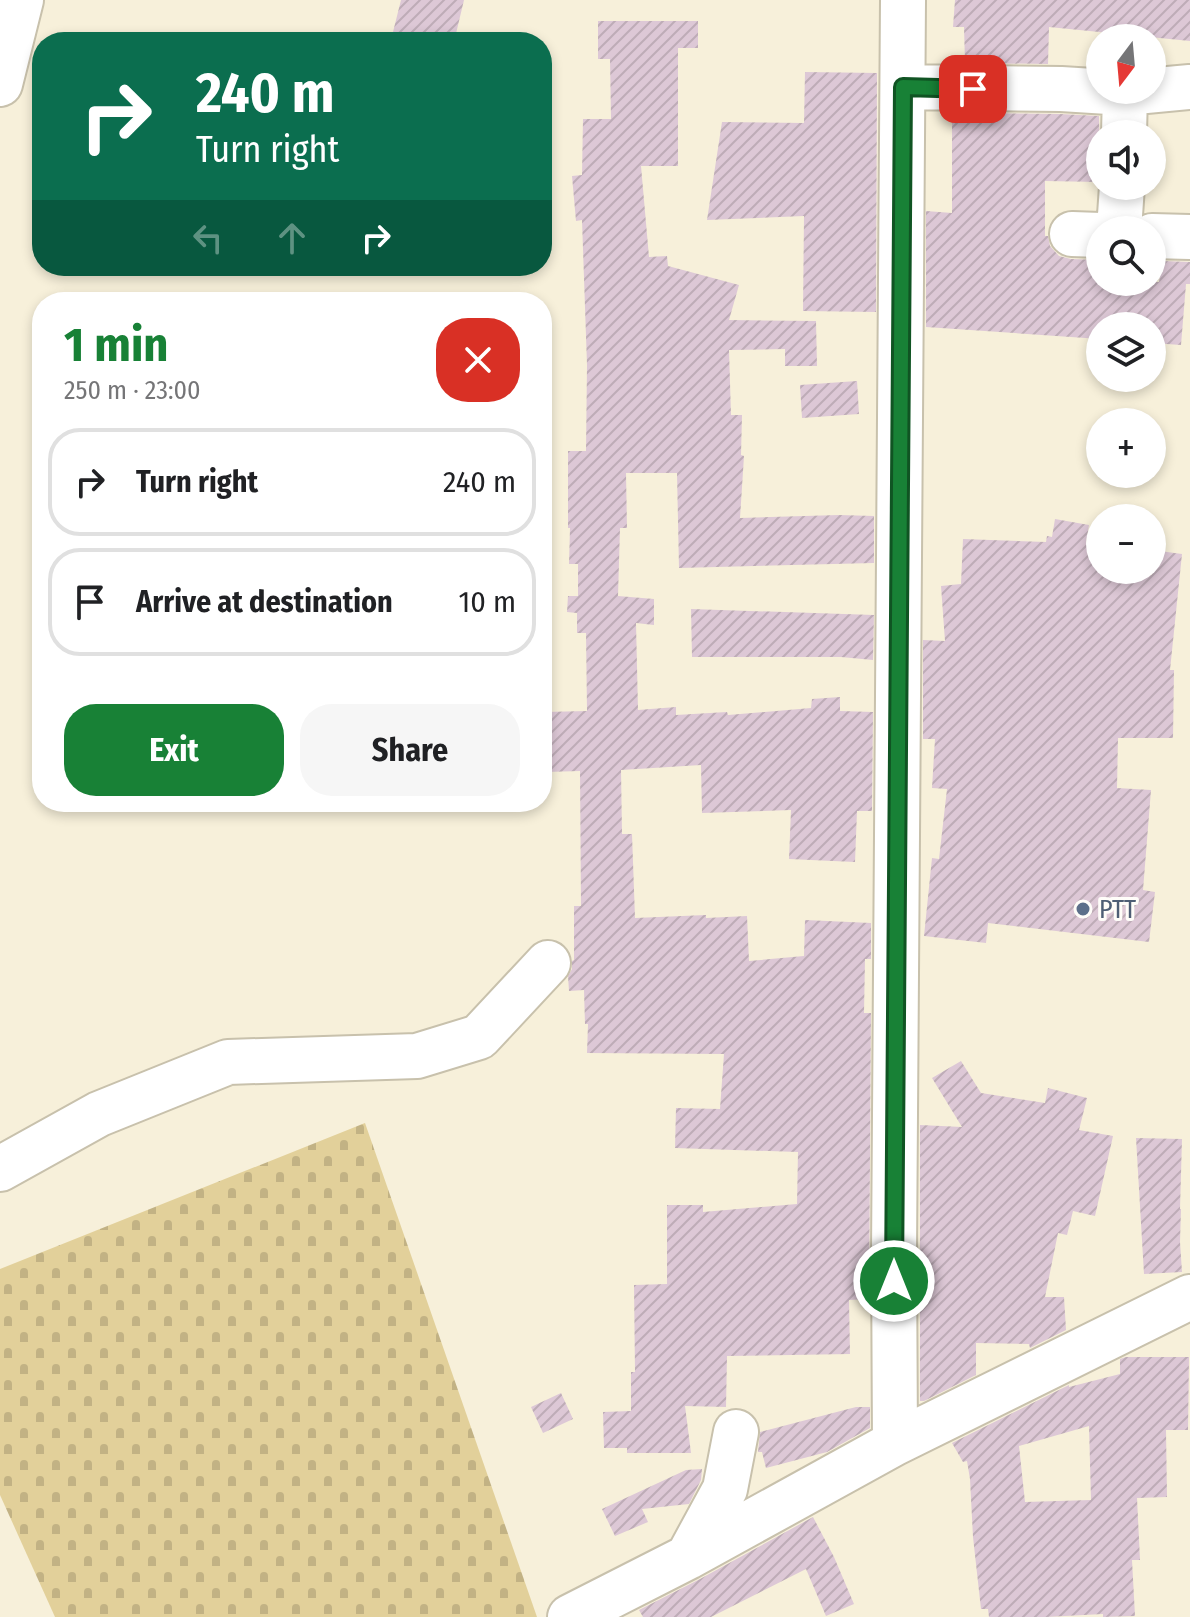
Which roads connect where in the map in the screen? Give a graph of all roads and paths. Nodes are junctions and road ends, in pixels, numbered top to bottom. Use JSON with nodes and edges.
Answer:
{"nodes":[{"id":1,"x":21,"y":0,"type":"edge"},
{"id":2,"x":903,"y":0,"type":"edge"},
{"id":3,"x":0,"y":84,"type":"edge"},
{"id":4,"x":903,"y":87,"type":"junction"},
{"id":5,"x":1190,"y":87,"type":"edge"},
{"id":6,"x":1124,"y":113,"type":"edge"},
{"id":7,"x":1166,"y":236,"type":"edge"},
{"id":8,"x":1190,"y":237,"type":"edge"},
{"id":9,"x":548,"y":963,"type":"dead end"},
{"id":10,"x":0,"y":1169,"type":"edge"},
{"id":11,"x":1190,"y":1297,"type":"edge"},
{"id":12,"x":736,"y":1432,"type":"dead end"},
{"id":13,"x":895,"y":1443,"type":"junction"},
{"id":14,"x":688,"y":1557,"type":"junction"},
{"id":15,"x":570,"y":1617,"type":"edge"}],
"edges":[{"from":1,"to":3,"type":"street"},
{"from":2,"to":4,"type":"street"},
{"from":4,"to":6,"type":"street"},
{"from":4,"to":13,"type":"street"},
{"from":5,"to":6,"type":"street"},
{"from":7,"to":8,"type":"street"},
{"from":9,"to":10,"type":"street"},
{"from":11,"to":13,"type":"street"},
{"from":12,"to":14,"type":"street"},
{"from":13,"to":14,"type":"street"},
{"from":14,"to":15,"type":"street"}]}
